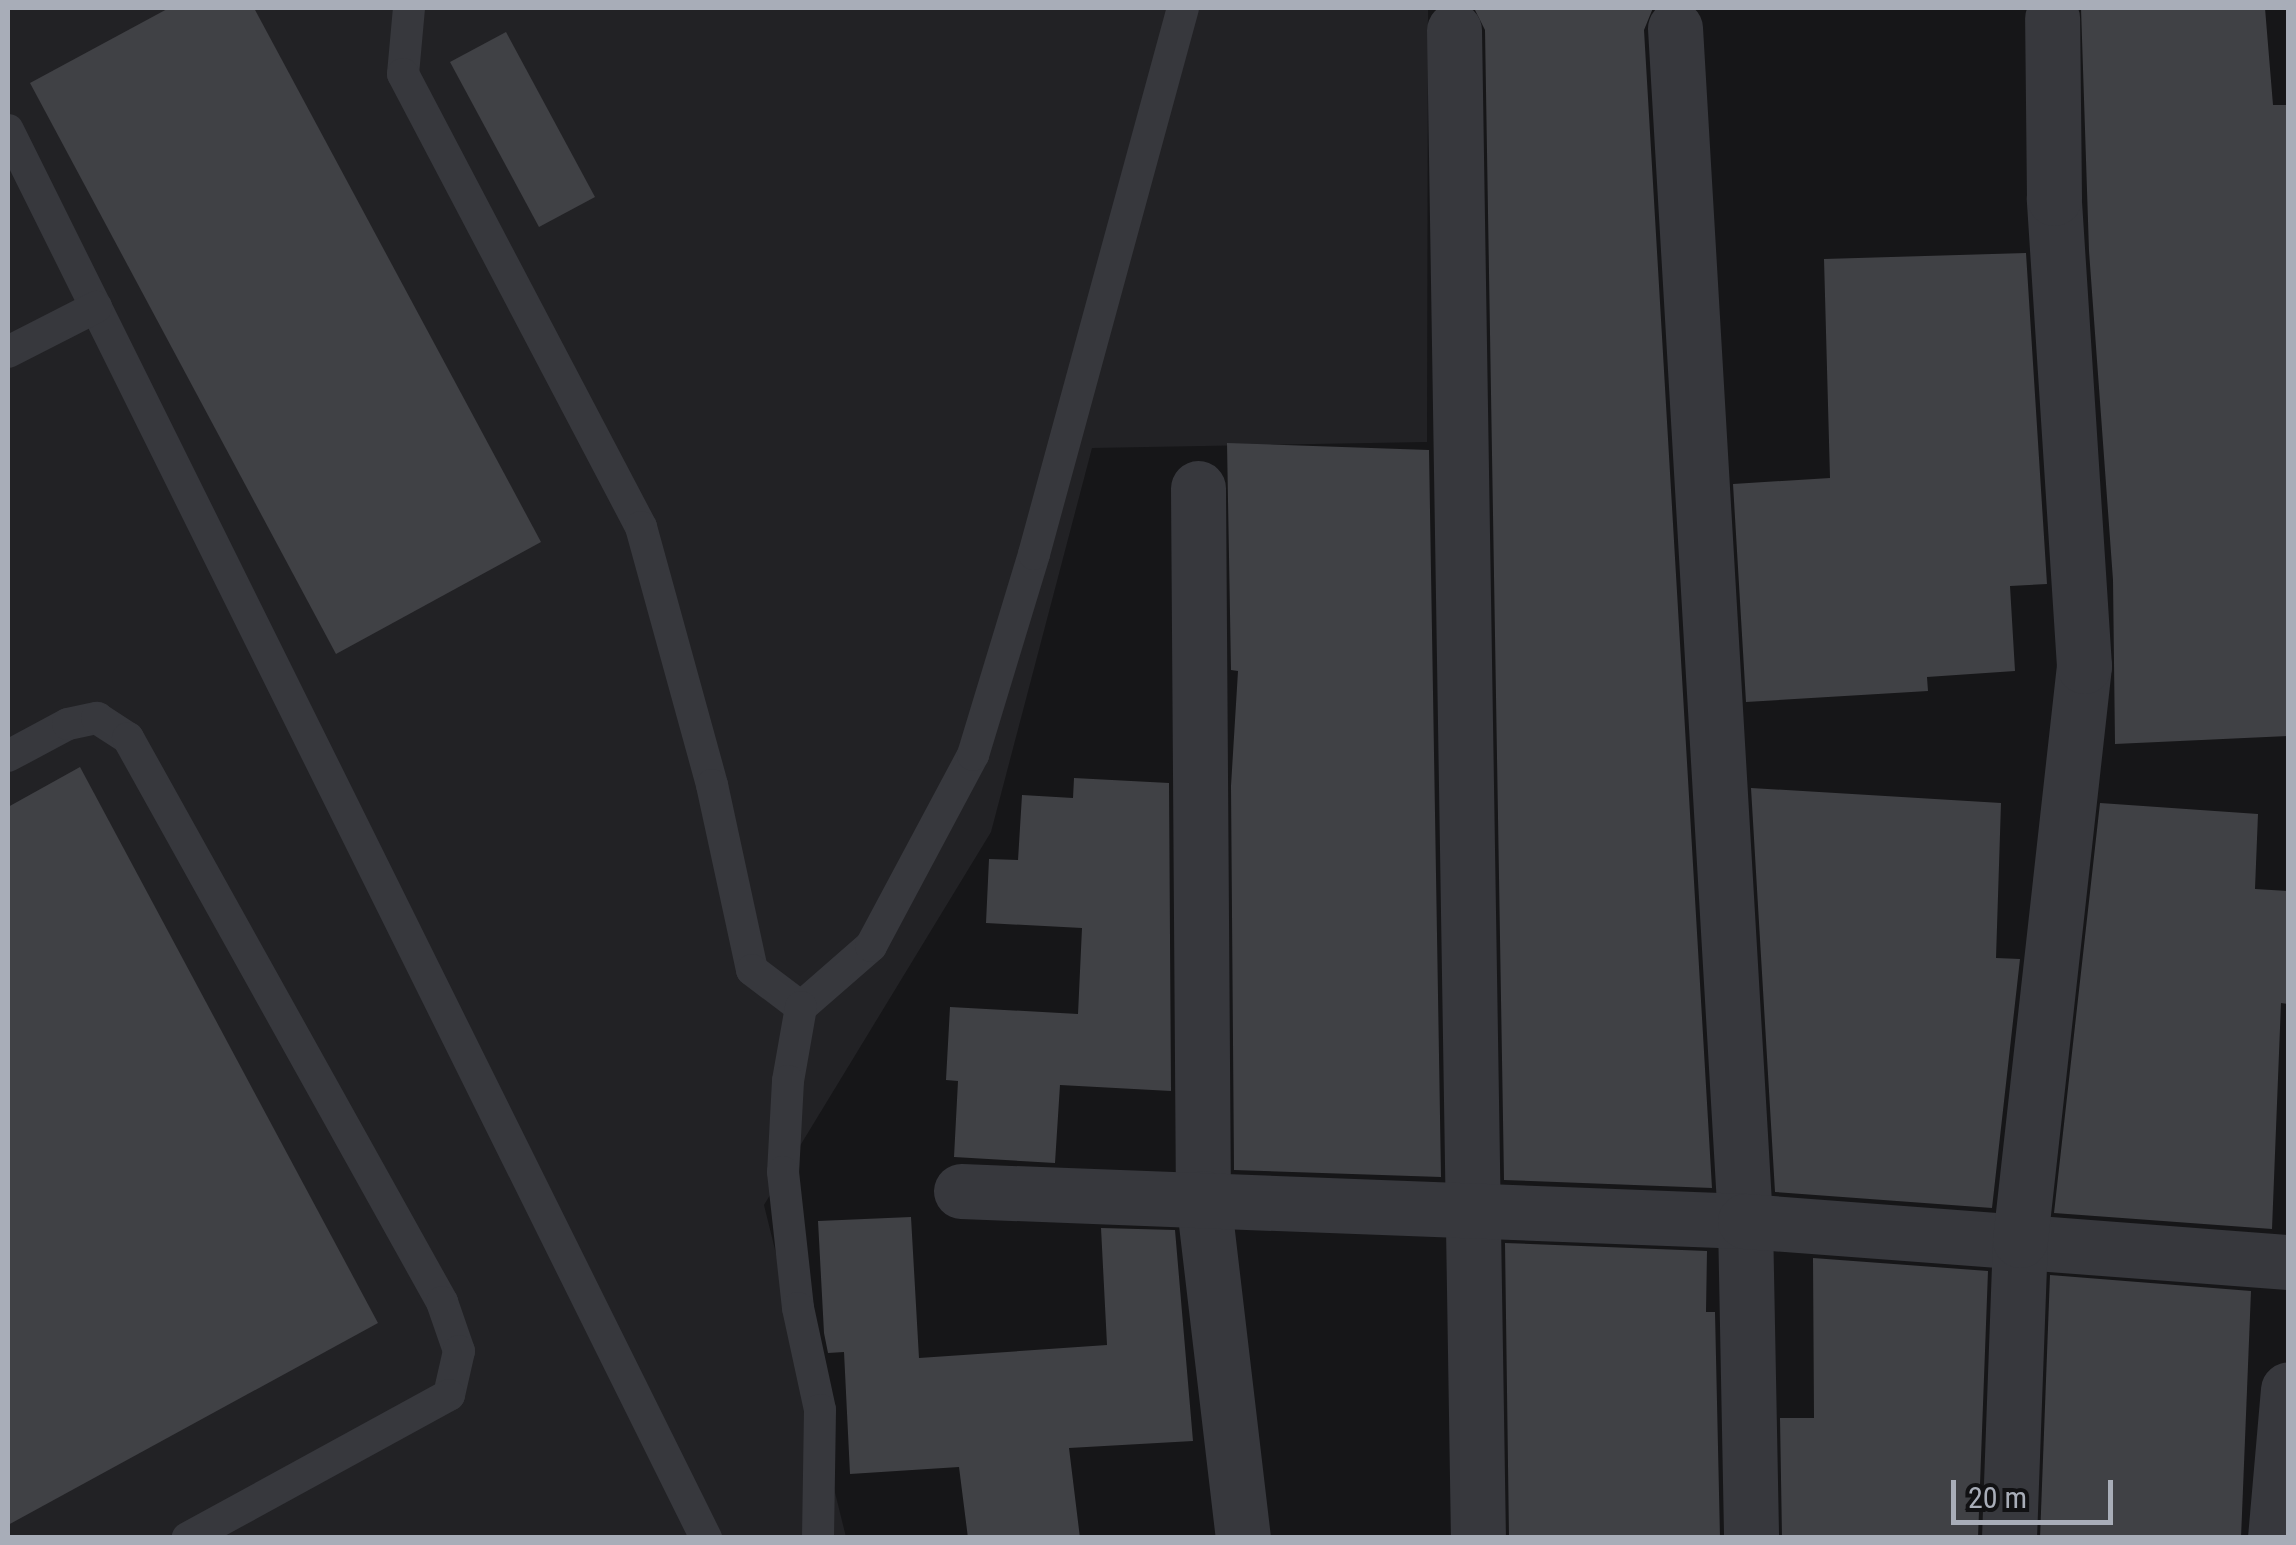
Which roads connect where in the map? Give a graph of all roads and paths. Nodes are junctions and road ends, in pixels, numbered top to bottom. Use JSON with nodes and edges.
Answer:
{"nodes":[{"id":1,"x":409,"y":8,"type":"edge"},
{"id":2,"x":1182,"y":8,"type":"edge"},
{"id":3,"x":2052,"y":18,"type":"dead end"},
{"id":4,"x":1675,"y":28,"type":"dead end"},
{"id":5,"x":1454,"y":30,"type":"dead end"},
{"id":6,"x":8,"y":130,"type":"edge"},
{"id":7,"x":96,"y":307,"type":"junction"},
{"id":8,"x":8,"y":352,"type":"edge"},
{"id":9,"x":1198,"y":488,"type":"dead end"},
{"id":10,"x":8,"y":756,"type":"edge"},
{"id":11,"x":801,"y":1006,"type":"junction"},
{"id":12,"x":961,"y":1191,"type":"dead end"},
{"id":13,"x":1203,"y":1198,"type":"junction"},
{"id":14,"x":1470,"y":1208,"type":"junction"},
{"id":15,"x":1746,"y":1221,"type":"junction"},
{"id":16,"x":2020,"y":1240,"type":"junction"},
{"id":17,"x":2288,"y":1262,"type":"edge"},
{"id":18,"x":2288,"y":1390,"type":"edge"},
{"id":19,"x":188,"y":1538,"type":"edge"},
{"id":20,"x":706,"y":1538,"type":"edge"},
{"id":21,"x":818,"y":1538,"type":"edge"},
{"id":22,"x":1244,"y":1538,"type":"edge"},
{"id":23,"x":1478,"y":1538,"type":"edge"},
{"id":24,"x":1751,"y":1538,"type":"edge"},
{"id":25,"x":2009,"y":1538,"type":"edge"},
{"id":26,"x":2275,"y":1538,"type":"edge"}],
"edges":[{"from":1,"to":11,"type":"lane"},
{"from":2,"to":11,"type":"lane"},
{"from":3,"to":16,"type":"street"},
{"from":4,"to":15,"type":"street"},
{"from":5,"to":14,"type":"street"},
{"from":6,"to":7,"type":"lane"},
{"from":7,"to":8,"type":"lane"},
{"from":7,"to":20,"type":"lane"},
{"from":9,"to":13,"type":"street"},
{"from":10,"to":19,"type":"lane"},
{"from":11,"to":21,"type":"lane"},
{"from":12,"to":13,"type":"street"},
{"from":13,"to":14,"type":"street"},
{"from":13,"to":22,"type":"street"},
{"from":14,"to":15,"type":"street"},
{"from":14,"to":23,"type":"street"},
{"from":15,"to":16,"type":"street"},
{"from":15,"to":24,"type":"street"},
{"from":16,"to":17,"type":"street"},
{"from":16,"to":25,"type":"street"},
{"from":18,"to":26,"type":"street"}]}
